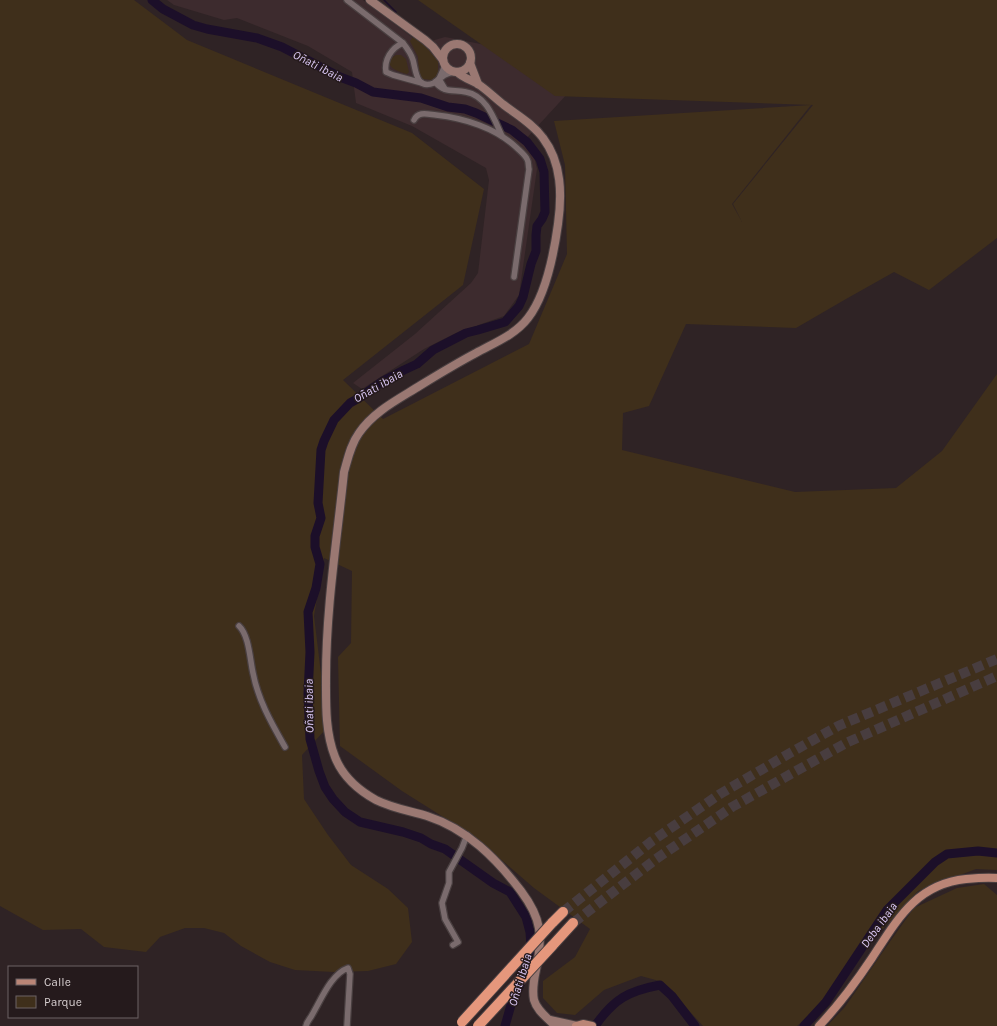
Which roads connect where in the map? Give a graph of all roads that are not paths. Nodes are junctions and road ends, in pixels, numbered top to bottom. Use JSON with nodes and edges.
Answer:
{"nodes":[{"id":1,"x":347,"y":0,"type":"edge"},
{"id":2,"x":370,"y":0,"type":"edge"},
{"id":3,"x":425,"y":40,"type":"junction"},
{"id":4,"x":403,"y":43,"type":"junction"},
{"id":5,"x":453,"y":45,"type":"junction"},
{"id":6,"x":443,"y":62,"type":"junction"},
{"id":7,"x":470,"y":63,"type":"junction"},
{"id":8,"x":455,"y":72,"type":"junction"},
{"id":9,"x":437,"y":81,"type":"junction"},
{"id":10,"x":423,"y":83,"type":"junction"},
{"id":11,"x":478,"y":84,"type":"junction"},
{"id":12,"x":414,"y":120,"type":"dead end"},
{"id":13,"x":502,"y":136,"type":"junction"},
{"id":14,"x":514,"y":277,"type":"dead end"},
{"id":15,"x":239,"y":626,"type":"dead end"},
{"id":16,"x":286,"y":747,"type":"dead end"},
{"id":17,"x":467,"y":835,"type":"junction"},
{"id":18,"x":997,"y":878,"type":"edge"},
{"id":19,"x":563,"y":912,"type":"tunnel mouth"},
{"id":20,"x":574,"y":923,"type":"tunnel mouth"},
{"id":21,"x":453,"y":945,"type":"dead end"},
{"id":22,"x":552,"y":1023,"type":"edge"},
{"id":23,"x":461,"y":1024,"type":"edge"},
{"id":24,"x":590,"y":1025,"type":"edge"},
{"id":25,"x":306,"y":1026,"type":"edge"},
{"id":26,"x":347,"y":1026,"type":"edge"},
{"id":27,"x":478,"y":1026,"type":"edge"},
{"id":28,"x":577,"y":1026,"type":"edge"},
{"id":29,"x":819,"y":1026,"type":"edge"}],
"edges":[{"from":1,"to":4,"type":"street"},
{"from":2,"to":3,"type":"main road"},
{"from":3,"to":5,"type":"main road"},
{"from":3,"to":6,"type":"main road"},
{"from":4,"to":10,"type":"street"},
{"from":4,"to":10,"type":"street"},
{"from":5,"to":6,"type":"main road"},
{"from":5,"to":7,"type":"main road"},
{"from":6,"to":8,"type":"main road"},
{"from":6,"to":9,"type":"street"},
{"from":7,"to":8,"type":"main road"},
{"from":7,"to":11,"type":"main road"},
{"from":8,"to":9,"type":"street"},
{"from":8,"to":11,"type":"main road"},
{"from":9,"to":10,"type":"street"},
{"from":9,"to":13,"type":"street"},
{"from":11,"to":17,"type":"main road"},
{"from":12,"to":13,"type":"street"},
{"from":13,"to":14,"type":"street"},
{"from":15,"to":16,"type":"street"},
{"from":17,"to":21,"type":"street"},
{"from":17,"to":22,"type":"main road"},
{"from":18,"to":29,"type":"main road"},
{"from":19,"to":23,"type":"highway","bridge":true},
{"from":20,"to":27,"type":"highway","bridge":true},
{"from":22,"to":28,"type":"main road"},
{"from":24,"to":28,"type":"main road"},
{"from":25,"to":26,"type":"street"}]}
